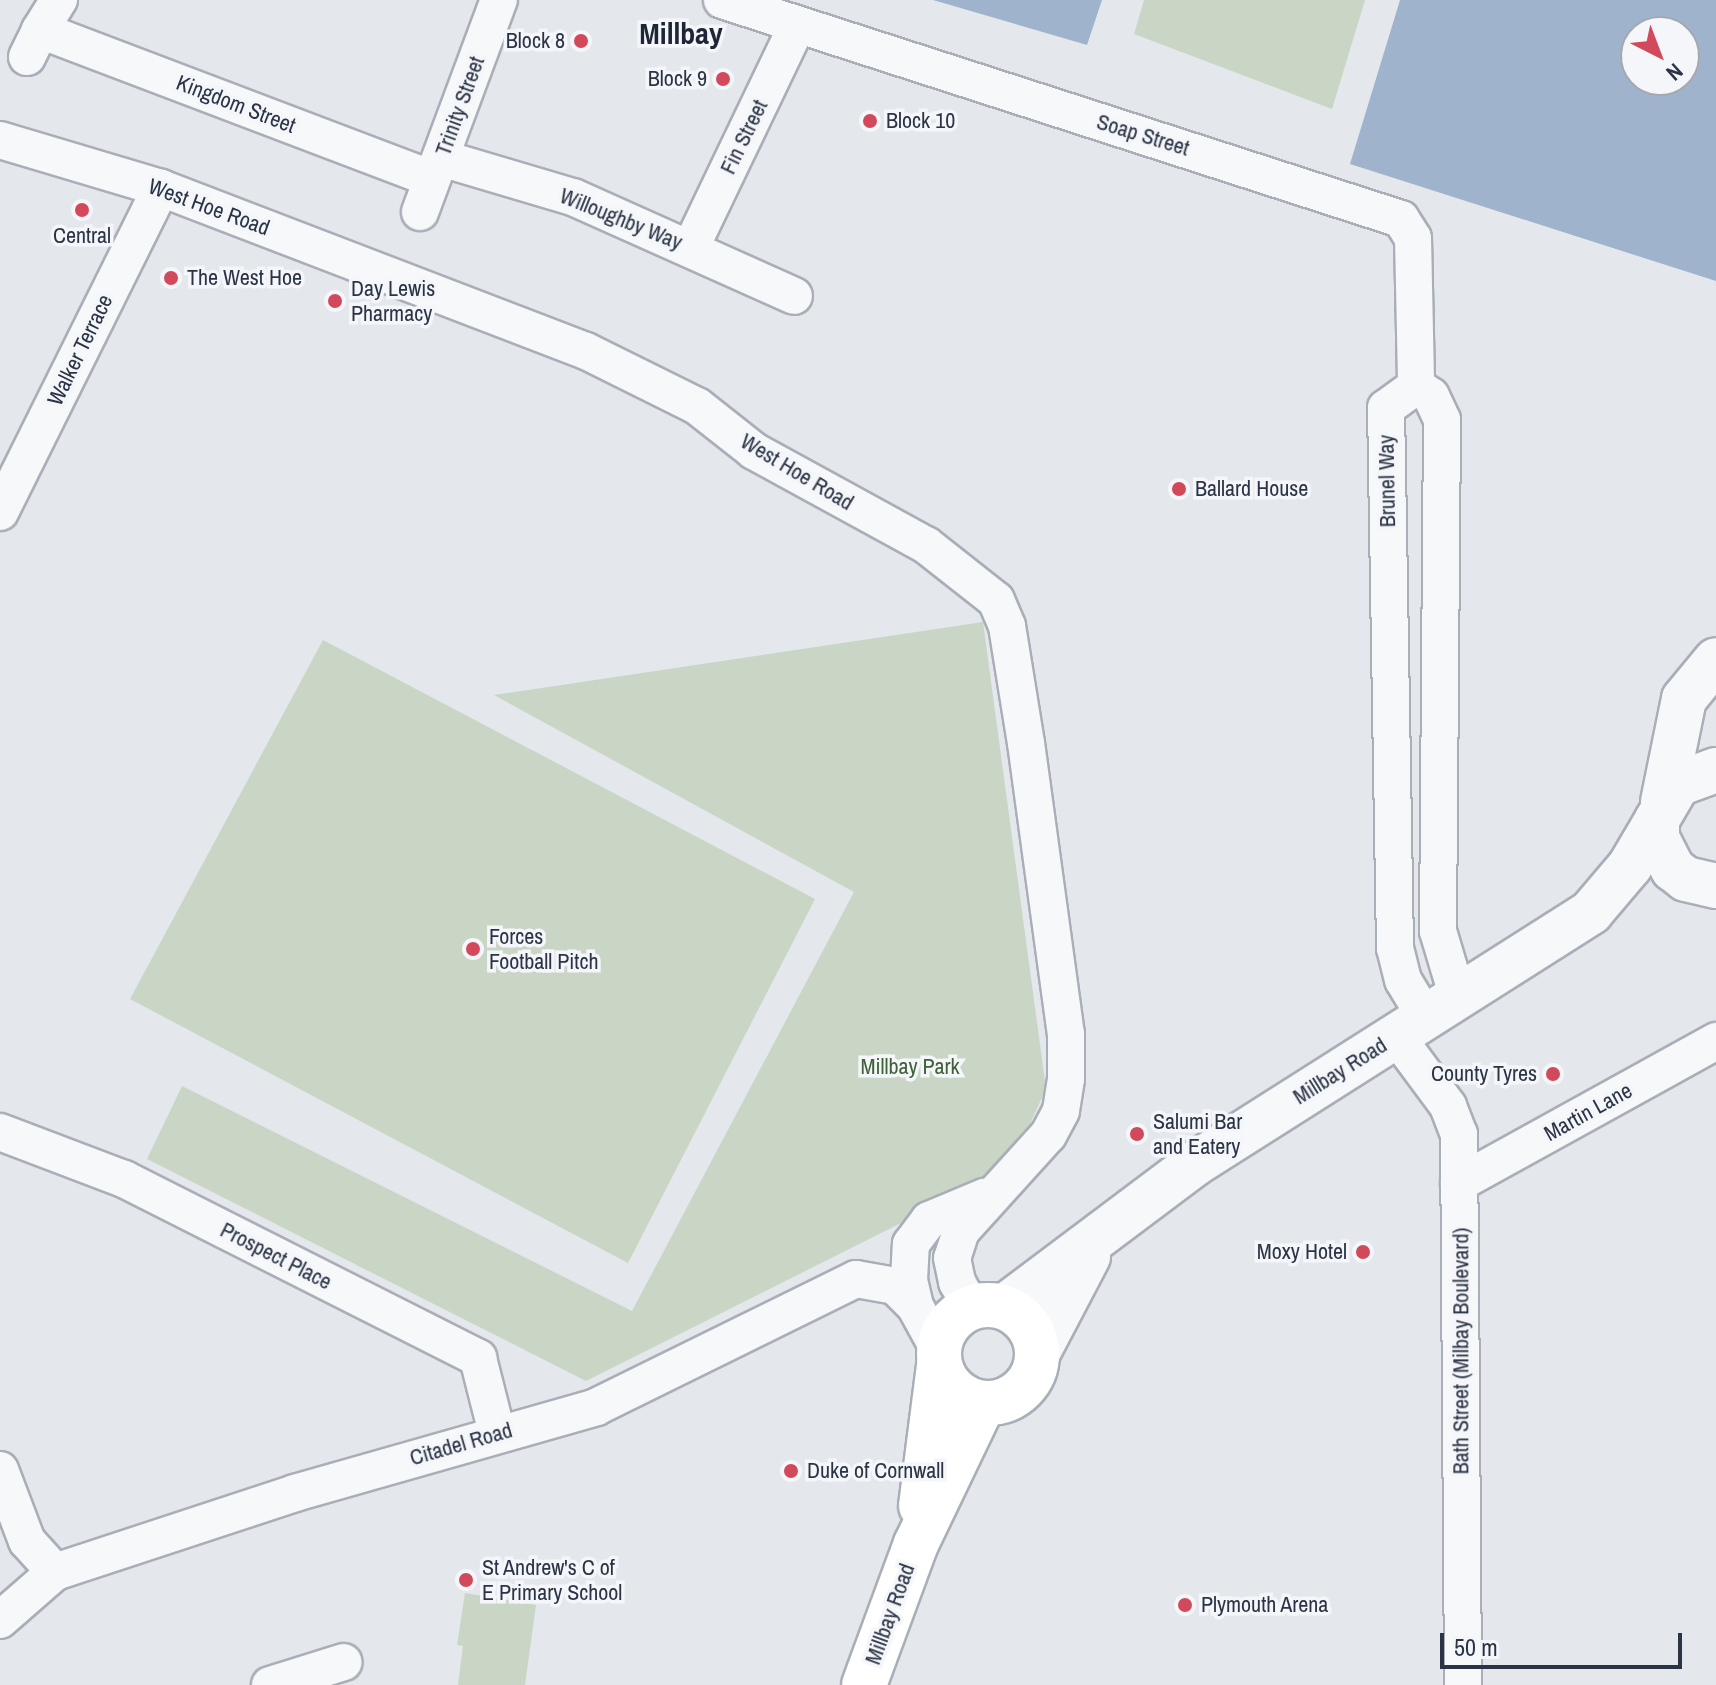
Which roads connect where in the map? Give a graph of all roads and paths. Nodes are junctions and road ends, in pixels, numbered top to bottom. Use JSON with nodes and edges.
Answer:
{"nodes":[{"id":1,"x":499,"y":0,"type":"edge"},
{"id":2,"x":722,"y":0,"type":"edge"},
{"id":3,"x":797,"y":26,"type":"junction"},
{"id":4,"x":42,"y":29,"type":"edge"},
{"id":5,"x":0,"y":140,"type":"edge"},
{"id":6,"x":431,"y":183,"type":"junction"},
{"id":7,"x":161,"y":188,"type":"junction"},
{"id":8,"x":691,"y":247,"type":"junction"},
{"id":9,"x":794,"y":296,"type":"dead end"},
{"id":10,"x":1416,"y":386,"type":"junction"},
{"id":11,"x":0,"y":512,"type":"edge"},
{"id":12,"x":1716,"y":660,"type":"edge"},
{"id":13,"x":1716,"y":770,"type":"edge"},
{"id":14,"x":1660,"y":811,"type":"junction"},
{"id":15,"x":1709,"y":886,"type":"edge"},
{"id":16,"x":1591,"y":912,"type":"junction"},
{"id":17,"x":1427,"y":1018,"type":"junction"},
{"id":18,"x":1716,"y":1041,"type":"edge"},
{"id":19,"x":0,"y":1132,"type":"edge"},
{"id":20,"x":1459,"y":1183,"type":"junction"},
{"id":21,"x":989,"y":1195,"type":"junction"},
{"id":22,"x":1098,"y":1241,"type":"junction"},
{"id":23,"x":915,"y":1306,"type":"junction"},
{"id":24,"x":994,"y":1306,"type":"junction"},
{"id":25,"x":1037,"y":1354,"type":"junction"},
{"id":26,"x":939,"y":1357,"type":"junction"},
{"id":27,"x":983,"y":1404,"type":"junction"},
{"id":28,"x":497,"y":1433,"type":"junction"},
{"id":29,"x":0,"y":1470,"type":"edge"},
{"id":30,"x":916,"y":1544,"type":"junction"},
{"id":31,"x":55,"y":1572,"type":"junction"},
{"id":32,"x":0,"y":1620,"type":"edge"},
{"id":33,"x":344,"y":1662,"type":"dead end"},
{"id":34,"x":270,"y":1685,"type":"edge"},
{"id":35,"x":864,"y":1685,"type":"edge"},
{"id":36,"x":1463,"y":1685,"type":"edge"}],
"edges":[{"from":1,"to":6,"type":"street","name":"Trinity Street"},
{"from":2,"to":3,"type":"street","name":"Soap Street"},
{"from":3,"to":8,"type":"street","name":"Fin Street"},
{"from":3,"to":10,"type":"street","name":"Soap Street"},
{"from":4,"to":6,"type":"street","name":"Kingdom Street"},
{"from":5,"to":7,"type":"street","name":"West Hoe Road"},
{"from":6,"to":8,"type":"street","name":"Willoughby Way"},
{"from":7,"to":11,"type":"street","name":"Walker Terrace"},
{"from":7,"to":21,"type":"street","name":"West Hoe Road"},
{"from":8,"to":9,"type":"street","name":"Willoughby Way"},
{"from":10,"to":17,"type":"street"},
{"from":10,"to":17,"type":"street","name":"Brunel Way"},
{"from":12,"to":14,"type":"street"},
{"from":13,"to":14,"type":"street"},
{"from":14,"to":15,"type":"street"},
{"from":14,"to":16,"type":"street","name":"Millbay Road"},
{"from":15,"to":16,"type":"street","name":"Millbay Road"},
{"from":16,"to":17,"type":"street","name":"Millbay Road"},
{"from":17,"to":20,"type":"street","name":"Bath Street (Milbay Boulevard)"},
{"from":17,"to":22,"type":"street","name":"Millbay Road"},
{"from":18,"to":20,"type":"street","name":"Martin Lane"},
{"from":19,"to":28,"type":"street","name":"Prospect Place"},
{"from":20,"to":36,"type":"street","name":"Bath Street (Milbay Boulevard)"},
{"from":21,"to":23,"type":"street","name":"West Hoe Road"},
{"from":21,"to":24,"type":"street","name":"West Hoe Road"},
{"from":22,"to":24,"type":"street","name":"Millbay Road"},
{"from":22,"to":25,"type":"street","name":"Millbay Road"},
{"from":23,"to":26,"type":"street","name":"West Hoe Road"},
{"from":23,"to":28,"type":"street","name":"Citadel Road"},
{"from":24,"to":25,"type":"main road"},
{"from":24,"to":26,"type":"main road"},
{"from":25,"to":27,"type":"main road"},
{"from":26,"to":27,"type":"main road"},
{"from":26,"to":30,"type":"main road","name":"Millbay Road"},
{"from":27,"to":30,"type":"main road","name":"Millbay Road"},
{"from":28,"to":31,"type":"street","name":"Citadel Road"},
{"from":29,"to":31,"type":"street"},
{"from":30,"to":35,"type":"main road","name":"Millbay Road"},
{"from":31,"to":32,"type":"street","name":"Citadel Road"},
{"from":33,"to":34,"type":"street"}]}
